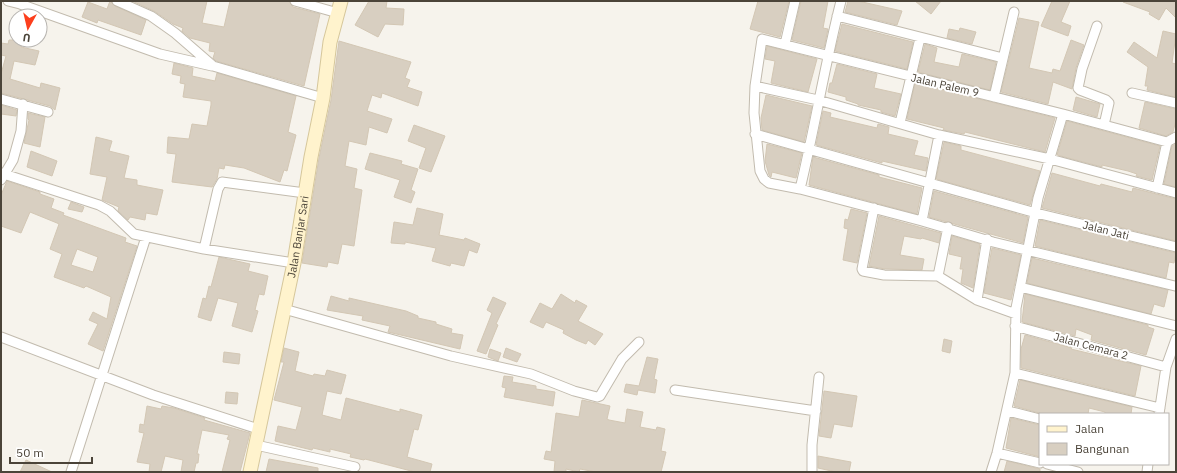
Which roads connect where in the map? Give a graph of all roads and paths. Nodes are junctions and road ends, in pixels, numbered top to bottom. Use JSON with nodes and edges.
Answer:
{"nodes":[{"id":1,"x":8,"y":1,"type":"edge"},
{"id":2,"x":117,"y":1,"type":"edge"},
{"id":3,"x":295,"y":1,"type":"edge"},
{"id":4,"x":795,"y":1,"type":"edge"},
{"id":5,"x":840,"y":1,"type":"edge"},
{"id":6,"x":340,"y":7,"type":"edge"},
{"id":7,"x":1014,"y":12,"type":"dead end"},
{"id":8,"x":837,"y":16,"type":"junction"},
{"id":9,"x":1097,"y":26,"type":"dead end"},
{"id":10,"x":920,"y":38,"type":"junction"},
{"id":11,"x":785,"y":44,"type":"junction"},
{"id":12,"x":827,"y":56,"type":"junction"},
{"id":13,"x":1003,"y":58,"type":"junction"},
{"id":14,"x":213,"y":66,"type":"junction"},
{"id":15,"x":912,"y":77,"type":"junction"},
{"id":16,"x":754,"y":86,"type":"junction"},
{"id":17,"x":1132,"y":93,"type":"dead end"},
{"id":18,"x":994,"y":97,"type":"junction"},
{"id":19,"x":322,"y":98,"type":"junction"},
{"id":20,"x":1,"y":99,"type":"edge"},
{"id":21,"x":818,"y":100,"type":"junction"},
{"id":22,"x":1176,"y":103,"type":"edge"},
{"id":23,"x":23,"y":104,"type":"junction"},
{"id":24,"x":48,"y":112,"type":"dead end"},
{"id":25,"x":1063,"y":114,"type":"junction"},
{"id":26,"x":900,"y":123,"type":"junction"},
{"id":27,"x":1104,"y":125,"type":"junction"},
{"id":28,"x":755,"y":134,"type":"junction"},
{"id":29,"x":939,"y":135,"type":"junction"},
{"id":30,"x":1176,"y":137,"type":"edge"},
{"id":31,"x":1167,"y":142,"type":"junction"},
{"id":32,"x":810,"y":149,"type":"junction"},
{"id":33,"x":1050,"y":159,"type":"junction"},
{"id":34,"x":2,"y":175,"type":"edge"},
{"id":35,"x":929,"y":182,"type":"junction"},
{"id":36,"x":1157,"y":188,"type":"junction"},
{"id":37,"x":800,"y":189,"type":"junction"},
{"id":38,"x":306,"y":193,"type":"junction"},
{"id":39,"x":1176,"y":193,"type":"edge"},
{"id":40,"x":874,"y":208,"type":"junction"},
{"id":41,"x":1036,"y":213,"type":"junction"},
{"id":42,"x":922,"y":221,"type":"junction"},
{"id":43,"x":948,"y":227,"type":"junction"},
{"id":44,"x":146,"y":237,"type":"junction"},
{"id":45,"x":986,"y":239,"type":"junction"},
{"id":46,"x":1176,"y":248,"type":"edge"},
{"id":47,"x":204,"y":249,"type":"junction"},
{"id":48,"x":1028,"y":249,"type":"junction"},
{"id":49,"x":294,"y":263,"type":"junction"},
{"id":50,"x":938,"y":276,"type":"junction"},
{"id":51,"x":1020,"y":287,"type":"junction"},
{"id":52,"x":1176,"y":287,"type":"edge"},
{"id":53,"x":977,"y":300,"type":"junction"},
{"id":54,"x":284,"y":309,"type":"junction"},
{"id":55,"x":1016,"y":314,"type":"junction"},
{"id":56,"x":1015,"y":326,"type":"junction"},
{"id":57,"x":1176,"y":326,"type":"edge"},
{"id":58,"x":1,"y":337,"type":"edge"},
{"id":59,"x":1176,"y":339,"type":"edge"},
{"id":60,"x":639,"y":342,"type":"dead end"},
{"id":61,"x":1166,"y":367,"type":"junction"},
{"id":62,"x":1015,"y":373,"type":"junction"},
{"id":63,"x":102,"y":376,"type":"junction"},
{"id":64,"x":819,"y":377,"type":"dead end"},
{"id":65,"x":674,"y":390,"type":"dead end"},
{"id":66,"x":816,"y":411,"type":"junction"},
{"id":67,"x":1008,"y":411,"type":"junction"},
{"id":68,"x":1160,"y":411,"type":"edge"},
{"id":69,"x":1039,"y":419,"type":"edge"},
{"id":70,"x":258,"y":429,"type":"junction"},
{"id":71,"x":256,"y":445,"type":"junction"},
{"id":72,"x":997,"y":453,"type":"junction"},
{"id":73,"x":1039,"y":462,"type":"edge"},
{"id":74,"x":1051,"y":465,"type":"edge"},
{"id":75,"x":355,"y":467,"type":"dead end"},
{"id":76,"x":71,"y":472,"type":"edge"},
{"id":77,"x":250,"y":472,"type":"edge"},
{"id":78,"x":812,"y":472,"type":"edge"},
{"id":79,"x":991,"y":472,"type":"edge"},
{"id":80,"x":1078,"y":472,"type":"edge"}],
"edges":[{"from":1,"to":14,"type":"street"},
{"from":2,"to":14,"type":"street"},
{"from":3,"to":6,"type":"street"},
{"from":4,"to":11,"type":"street"},
{"from":5,"to":8,"type":"street"},
{"from":6,"to":19,"type":"street","name":"Jalan Banjar Sari"},
{"from":7,"to":13,"type":"street"},
{"from":8,"to":10,"type":"street"},
{"from":8,"to":12,"type":"street"},
{"from":9,"to":27,"type":"street"},
{"from":10,"to":13,"type":"street"},
{"from":10,"to":15,"type":"street"},
{"from":11,"to":12,"type":"street","name":"Jalan Palem 9"},
{"from":11,"to":16,"type":"street","name":"Jalan Palem 9"},
{"from":12,"to":15,"type":"street","name":"Jalan Palem 9"},
{"from":12,"to":21,"type":"street"},
{"from":13,"to":18,"type":"street"},
{"from":14,"to":19,"type":"street"},
{"from":15,"to":18,"type":"street","name":"Jalan Palem 9"},
{"from":15,"to":26,"type":"street"},
{"from":16,"to":21,"type":"street"},
{"from":16,"to":28,"type":"street"},
{"from":17,"to":22,"type":"street"},
{"from":18,"to":25,"type":"street","name":"Jalan Palem 9"},
{"from":19,"to":38,"type":"street","name":"Jalan Banjar Sari"},
{"from":20,"to":23,"type":"street"},
{"from":21,"to":26,"type":"street"},
{"from":21,"to":32,"type":"street"},
{"from":23,"to":24,"type":"street"},
{"from":23,"to":34,"type":"street"},
{"from":25,"to":27,"type":"street","name":"Jalan Palem 9"},
{"from":25,"to":33,"type":"street"},
{"from":26,"to":29,"type":"street"},
{"from":27,"to":31,"type":"street"},
{"from":28,"to":32,"type":"street","name":"Jalan Jati"},
{"from":28,"to":37,"type":"street"},
{"from":29,"to":33,"type":"street"},
{"from":29,"to":35,"type":"street"},
{"from":30,"to":31,"type":"street"},
{"from":31,"to":36,"type":"street"},
{"from":32,"to":35,"type":"street","name":"Jalan Jati"},
{"from":32,"to":37,"type":"street"},
{"from":33,"to":36,"type":"street"},
{"from":33,"to":41,"type":"street"},
{"from":34,"to":44,"type":"street"},
{"from":35,"to":41,"type":"street","name":"Jalan Jati"},
{"from":35,"to":42,"type":"street"},
{"from":36,"to":39,"type":"street"},
{"from":37,"to":40,"type":"street"},
{"from":38,"to":47,"type":"street"},
{"from":38,"to":49,"type":"street","name":"Jalan Banjar Sari"},
{"from":40,"to":42,"type":"street"},
{"from":40,"to":50,"type":"street"},
{"from":41,"to":46,"type":"street","name":"Jalan Jati"},
{"from":41,"to":48,"type":"street"},
{"from":42,"to":43,"type":"street"},
{"from":43,"to":45,"type":"street"},
{"from":43,"to":50,"type":"street"},
{"from":44,"to":47,"type":"street"},
{"from":44,"to":63,"type":"street"},
{"from":45,"to":48,"type":"street"},
{"from":45,"to":53,"type":"street"},
{"from":47,"to":49,"type":"street"},
{"from":48,"to":51,"type":"street"},
{"from":48,"to":52,"type":"street"},
{"from":49,"to":54,"type":"street","name":"Jalan Banjar Sari"},
{"from":50,"to":53,"type":"street"},
{"from":51,"to":55,"type":"street"},
{"from":51,"to":57,"type":"street"},
{"from":53,"to":55,"type":"street"},
{"from":54,"to":60,"type":"street"},
{"from":54,"to":70,"type":"street","name":"Jalan Banjar Sari"},
{"from":55,"to":56,"type":"street"},
{"from":56,"to":61,"type":"street","name":"Jalan Cemara 2"},
{"from":56,"to":62,"type":"street"},
{"from":58,"to":63,"type":"street"},
{"from":59,"to":61,"type":"street"},
{"from":61,"to":68,"type":"street"},
{"from":62,"to":67,"type":"street"},
{"from":62,"to":68,"type":"street"},
{"from":63,"to":70,"type":"street"},
{"from":63,"to":76,"type":"street"},
{"from":64,"to":66,"type":"street"},
{"from":65,"to":66,"type":"street"},
{"from":66,"to":78,"type":"street"},
{"from":67,"to":69,"type":"street"},
{"from":67,"to":72,"type":"street"},
{"from":70,"to":71,"type":"street","name":"Jalan Banjar Sari"},
{"from":71,"to":75,"type":"street"},
{"from":71,"to":77,"type":"street","name":"Jalan Banjar Sari"},
{"from":72,"to":73,"type":"street"},
{"from":72,"to":79,"type":"street"},
{"from":74,"to":80,"type":"street"}]}
